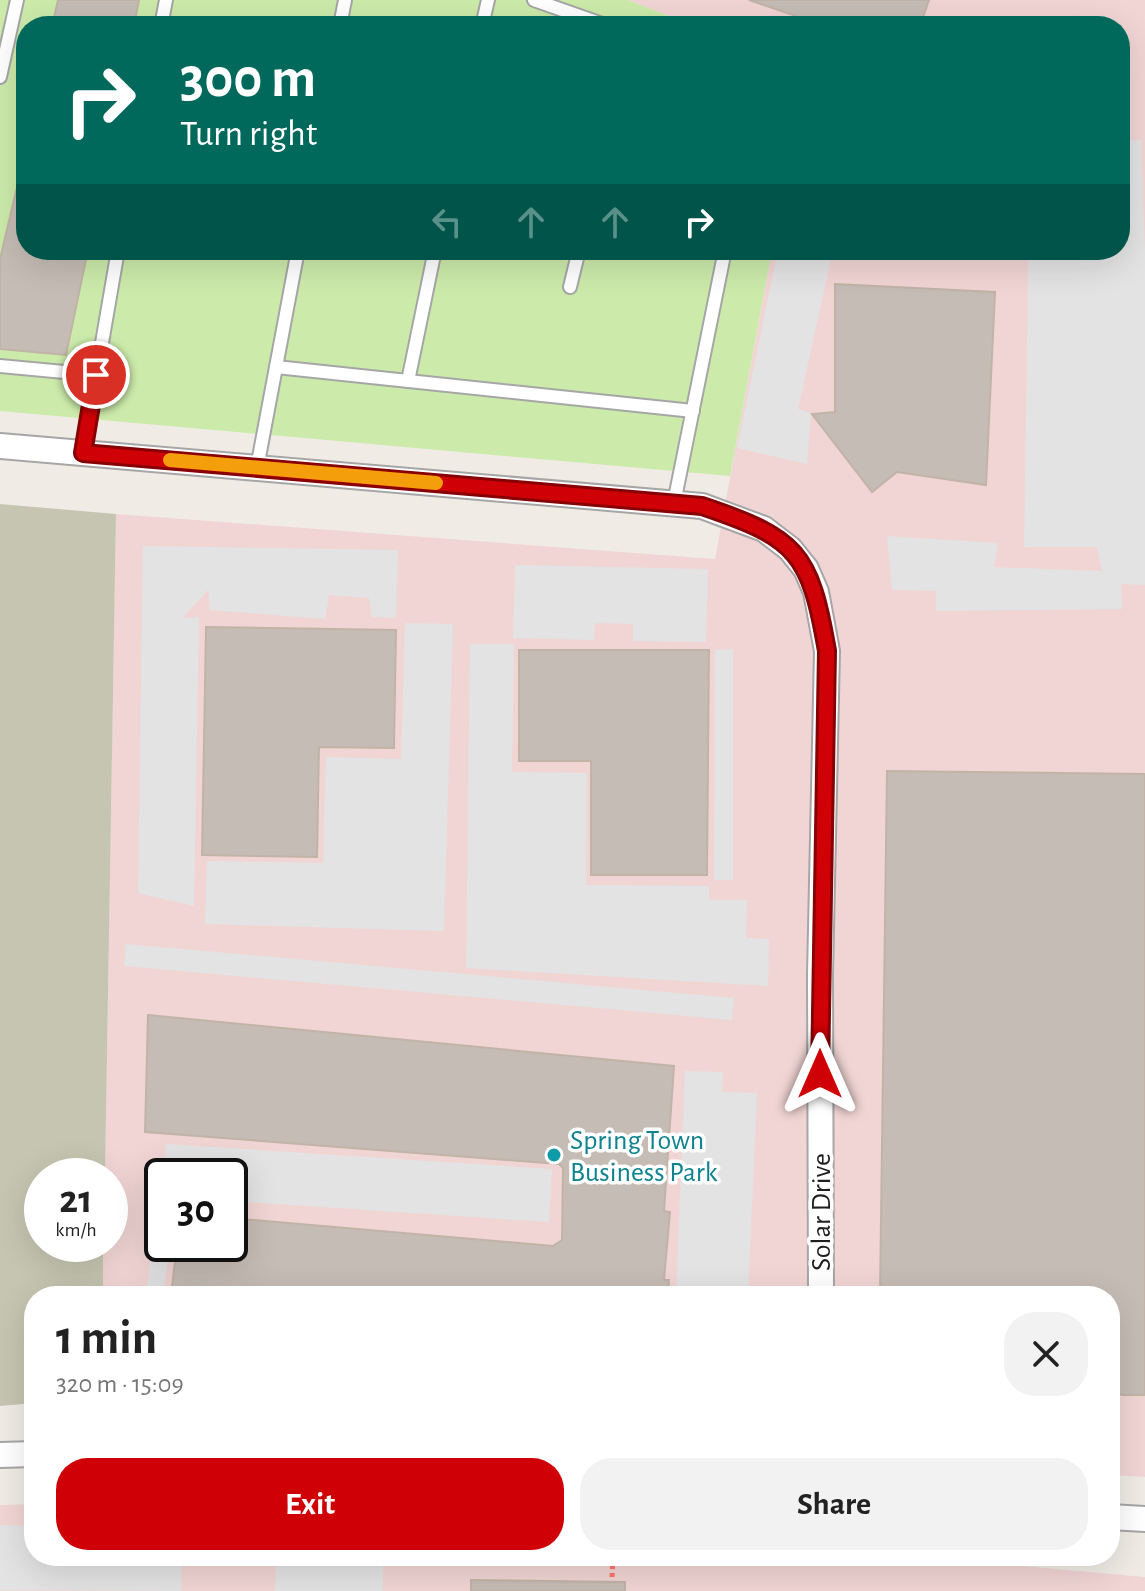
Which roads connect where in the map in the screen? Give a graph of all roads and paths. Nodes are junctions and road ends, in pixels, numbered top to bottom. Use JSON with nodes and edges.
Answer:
{"nodes":[{"id":1,"x":17,"y":0,"type":"edge"},
{"id":2,"x":534,"y":0,"type":"edge"},
{"id":3,"x":580,"y":16,"type":"edge"},
{"id":4,"x":0,"y":77,"type":"edge"},
{"id":5,"x":116,"y":260,"type":"edge"},
{"id":6,"x":296,"y":260,"type":"edge"},
{"id":7,"x":433,"y":260,"type":"edge"},
{"id":8,"x":577,"y":260,"type":"edge"},
{"id":9,"x":723,"y":260,"type":"edge"},
{"id":10,"x":570,"y":287,"type":"dead end"},
{"id":11,"x":0,"y":366,"type":"edge"},
{"id":12,"x":276,"y":367,"type":"junction"},
{"id":13,"x":96,"y":375,"type":"junction"},
{"id":14,"x":408,"y":381,"type":"junction"},
{"id":15,"x":693,"y":411,"type":"junction"},
{"id":16,"x":0,"y":446,"type":"edge"},
{"id":17,"x":83,"y":453,"type":"junction"},
{"id":18,"x":257,"y":468,"type":"junction"},
{"id":19,"x":674,"y":503,"type":"junction"},
{"id":20,"x":821,"y":1286,"type":"edge"},
{"id":21,"x":24,"y":1454,"type":"edge"},
{"id":22,"x":0,"y":1455,"type":"edge"},
{"id":23,"x":1120,"y":1518,"type":"edge"},
{"id":24,"x":1145,"y":1519,"type":"edge"},
{"id":25,"x":613,"y":1566,"type":"edge"},
{"id":26,"x":612,"y":1577,"type":"dead end"}],
"edges":[{"from":1,"to":4,"type":"lane"},
{"from":2,"to":3,"type":"lane"},
{"from":5,"to":13,"type":"lane"},
{"from":6,"to":12,"type":"lane"},
{"from":7,"to":14,"type":"lane"},
{"from":8,"to":10,"type":"lane"},
{"from":9,"to":15,"type":"lane"},
{"from":11,"to":13,"type":"lane"},
{"from":12,"to":14,"type":"lane"},
{"from":12,"to":18,"type":"lane"},
{"from":13,"to":17,"type":"lane"},
{"from":14,"to":15,"type":"lane"},
{"from":15,"to":19,"type":"lane"},
{"from":16,"to":17,"type":"street","name":"Solar Drive"},
{"from":17,"to":18,"type":"street","name":"Solar Drive"},
{"from":18,"to":19,"type":"street","name":"Solar Drive"},
{"from":19,"to":20,"type":"street","name":"Solar Drive"},
{"from":21,"to":22,"type":"street"},
{"from":23,"to":24,"type":"street"},
{"from":25,"to":26,"type":"path"}]}
